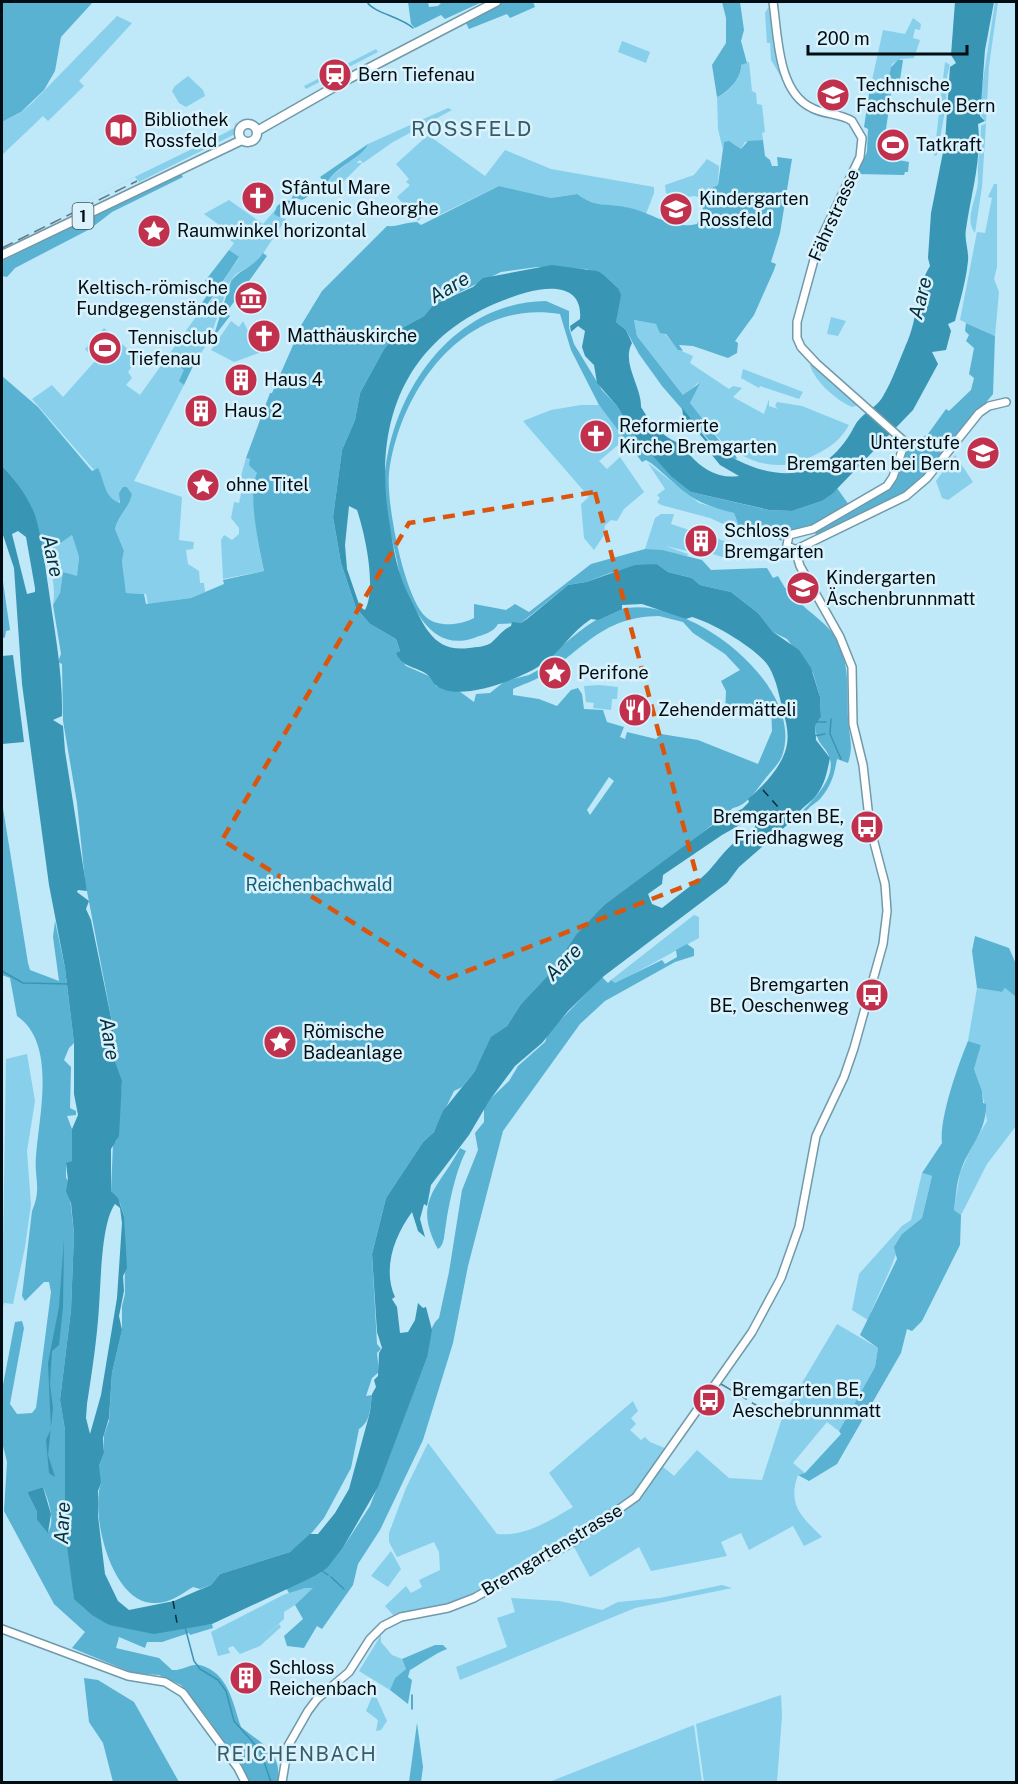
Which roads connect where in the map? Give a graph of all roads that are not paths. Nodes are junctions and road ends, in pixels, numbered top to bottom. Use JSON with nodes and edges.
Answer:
{"nodes":[{"id":1,"x":494,"y":2,"type":"edge"},
{"id":2,"x":772,"y":2,"type":"edge"},
{"id":3,"x":256,"y":129,"type":"junction"},
{"id":4,"x":240,"y":137,"type":"junction"},
{"id":5,"x":2,"y":255,"type":"edge"},
{"id":6,"x":1006,"y":402,"type":"dead end"},
{"id":7,"x":795,"y":550,"type":"junction"},
{"id":8,"x":2,"y":1629,"type":"edge"},
{"id":9,"x":245,"y":1782,"type":"edge"},
{"id":10,"x":282,"y":1782,"type":"edge"}],
"edges":[{"from":1,"to":3,"type":"main road"},
{"from":2,"to":7,"type":"street","name":"Fährstrasse"},
{"from":3,"to":4,"type":"main road"},
{"from":3,"to":4,"type":"main road"},
{"from":4,"to":5,"type":"main road","number":"1"},
{"from":6,"to":7,"type":"street"},
{"from":7,"to":10,"type":"street","name":"Bremgartenstrasse"},
{"from":8,"to":9,"type":"street"}]}
